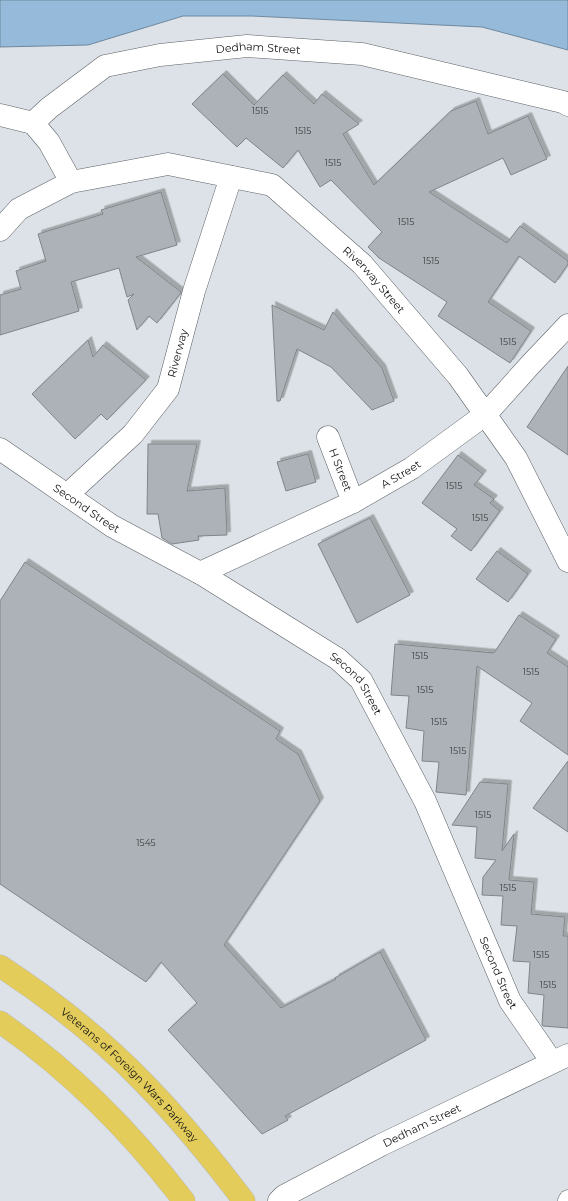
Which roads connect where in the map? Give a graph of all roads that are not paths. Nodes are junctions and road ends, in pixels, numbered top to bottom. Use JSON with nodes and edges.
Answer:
{"nodes":[{"id":1,"x":568,"y":105,"type":"edge"},
{"id":2,"x":0,"y":115,"type":"edge"},
{"id":3,"x":33,"y":123,"type":"junction"},
{"id":4,"x":231,"y":177,"type":"junction"},
{"id":5,"x":71,"y":182,"type":"junction"},
{"id":6,"x":0,"y":230,"type":"edge"},
{"id":7,"x":568,"y":325,"type":"edge"},
{"id":8,"x":486,"y":414,"type":"junction"},
{"id":9,"x":328,"y":437,"type":"dead end"},
{"id":10,"x":0,"y":449,"type":"edge"},
{"id":11,"x":67,"y":495,"type":"junction"},
{"id":12,"x":353,"y":502,"type":"junction"},
{"id":13,"x":568,"y":561,"type":"edge"},
{"id":14,"x":200,"y":573,"type":"junction"},
{"id":15,"x":0,"y":966,"type":"edge"},
{"id":16,"x":0,"y":1022,"type":"edge"},
{"id":17,"x":560,"y":1059,"type":"edge"},
{"id":18,"x":184,"y":1201,"type":"edge"},
{"id":19,"x":244,"y":1201,"type":"edge"},
{"id":20,"x":279,"y":1201,"type":"edge"}],
"edges":[{"from":1,"to":3,"type":"street","name":"Dedham Street"},
{"from":2,"to":3,"type":"street"},
{"from":3,"to":5,"type":"street"},
{"from":4,"to":5,"type":"street","name":"Riverway Street"},
{"from":4,"to":8,"type":"street","name":"Riverway Street"},
{"from":4,"to":11,"type":"street","name":"Riverway"},
{"from":5,"to":6,"type":"street","name":"Riverway Street"},
{"from":7,"to":8,"type":"street","name":"A Street"},
{"from":8,"to":12,"type":"street","name":"A Street"},
{"from":8,"to":13,"type":"street","name":"Riverway Street"},
{"from":9,"to":12,"type":"street","name":"H Street"},
{"from":10,"to":11,"type":"street","name":"Second Street"},
{"from":11,"to":14,"type":"street","name":"Second Street"},
{"from":12,"to":14,"type":"street","name":"A Street"},
{"from":14,"to":17,"type":"street","name":"Second Street"},
{"from":15,"to":19,"type":"highway","name":"Veterans of Foreign Wars Parkway"},
{"from":16,"to":18,"type":"highway"},
{"from":17,"to":20,"type":"street","name":"Dedham Street"}]}
